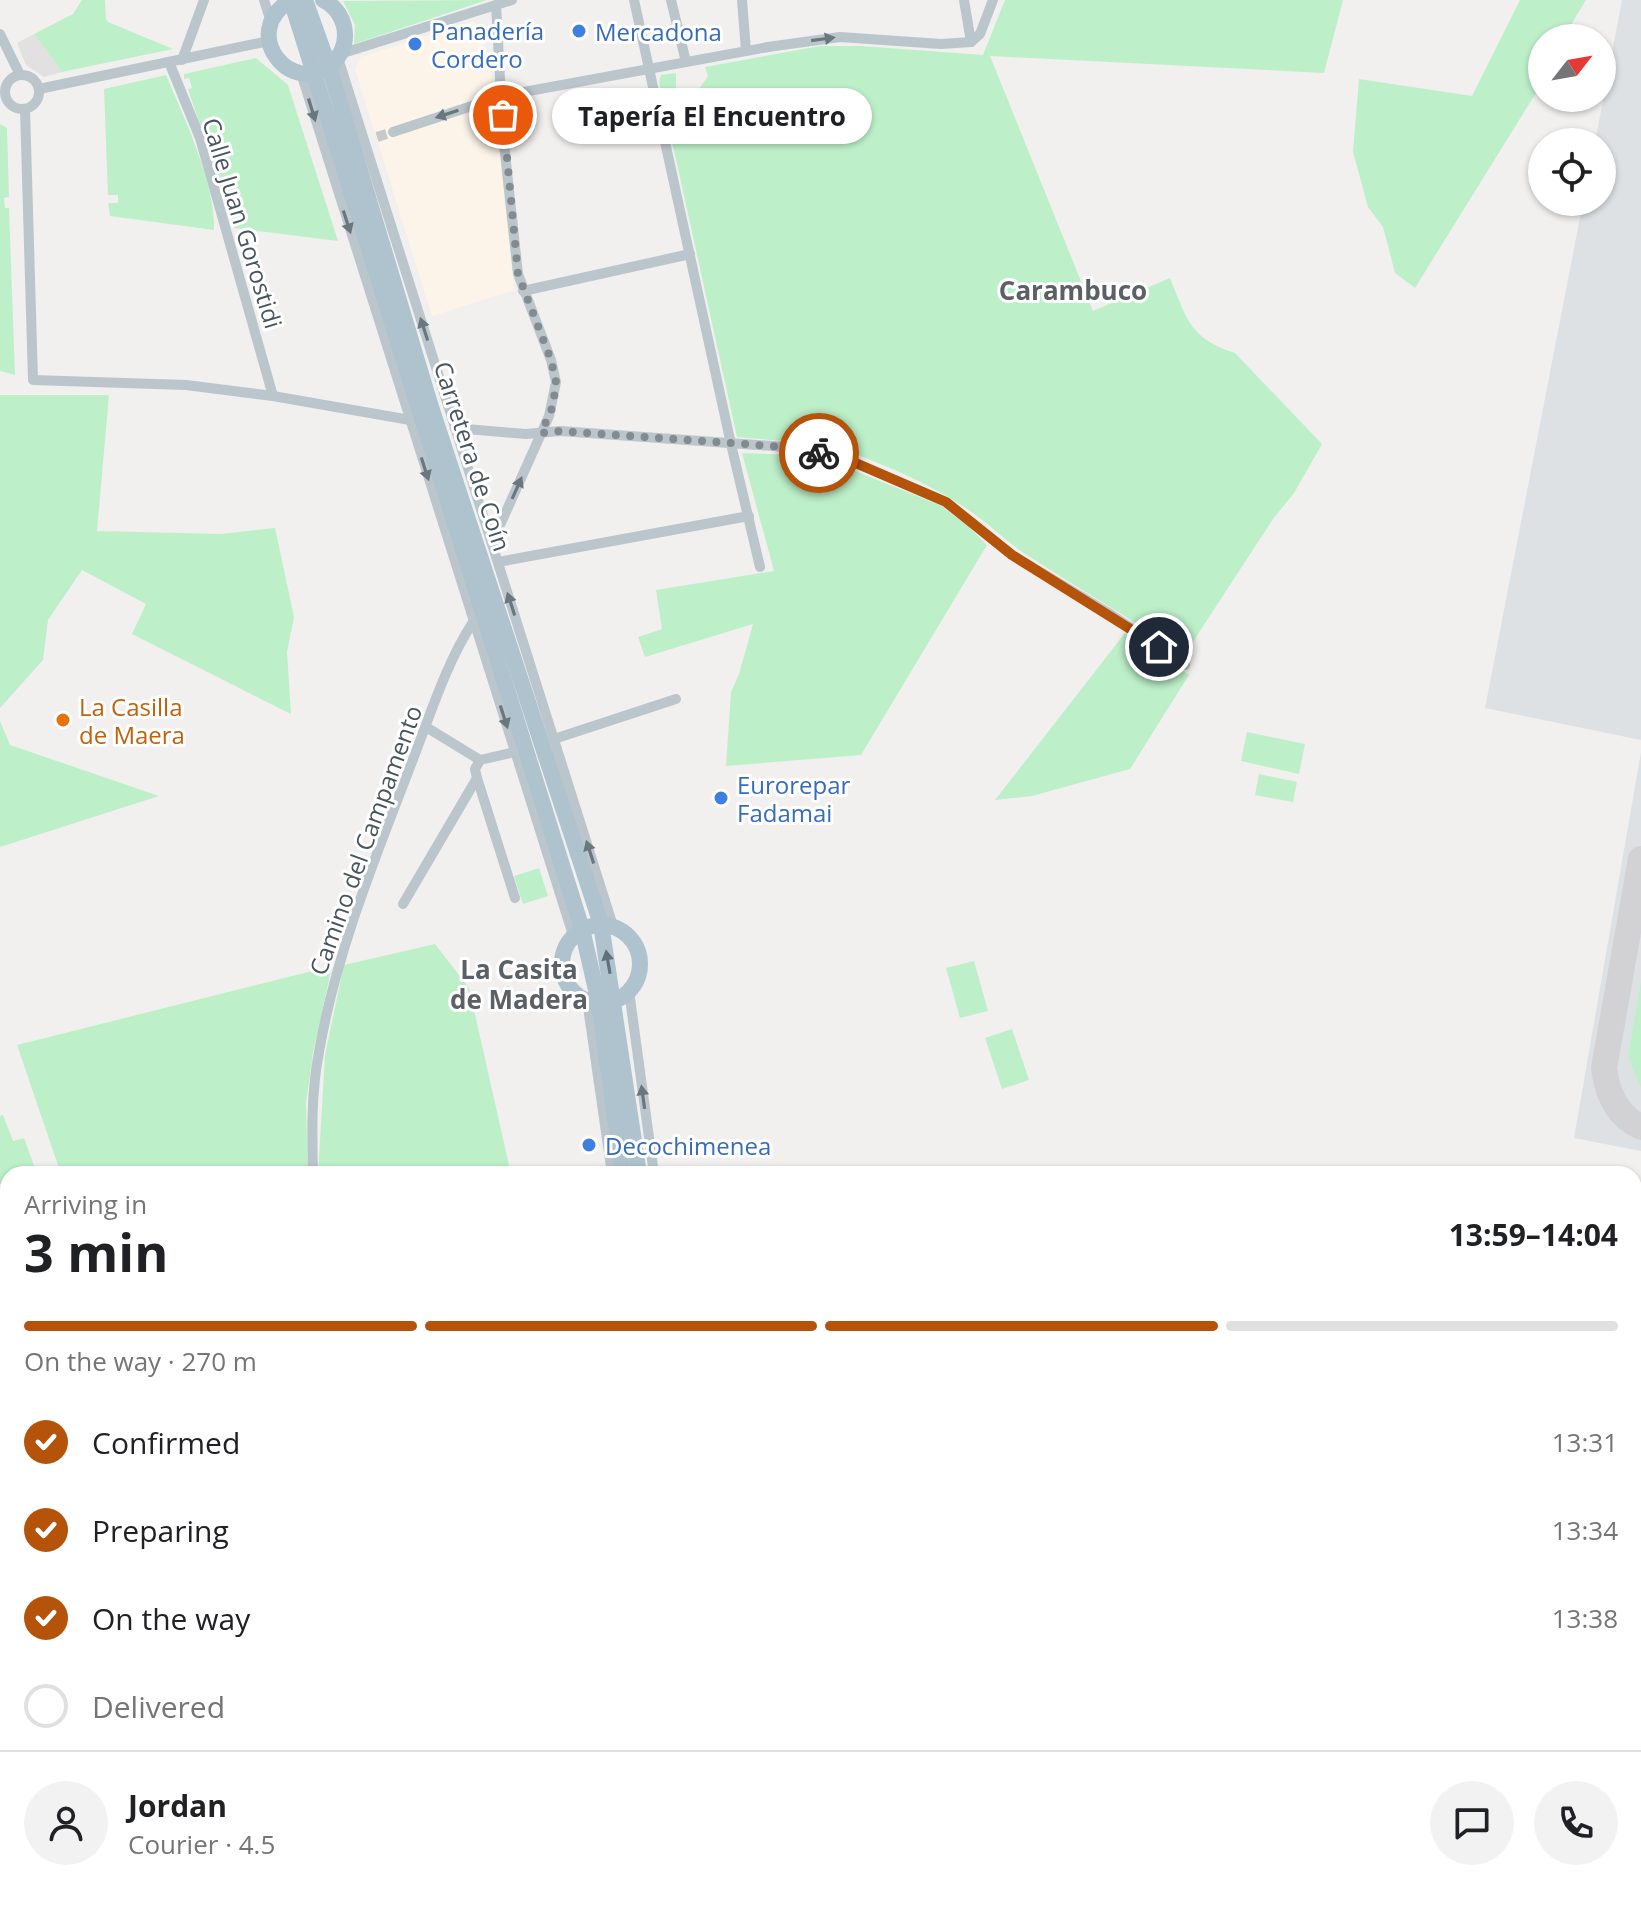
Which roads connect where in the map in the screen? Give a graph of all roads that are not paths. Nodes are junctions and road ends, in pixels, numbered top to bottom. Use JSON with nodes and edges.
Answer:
{"nodes":[{"id":1,"x":204,"y":0,"type":"edge"},
{"id":2,"x":264,"y":0,"type":"edge"},
{"id":3,"x":305,"y":0,"type":"edge"},
{"id":4,"x":323,"y":0,"type":"edge"},
{"id":5,"x":512,"y":0,"type":"edge"},
{"id":6,"x":634,"y":0,"type":"edge"},
{"id":7,"x":671,"y":0,"type":"edge"},
{"id":8,"x":742,"y":0,"type":"edge"},
{"id":9,"x":964,"y":0,"type":"edge"},
{"id":10,"x":993,"y":0,"type":"edge"},
{"id":11,"x":286,"y":1,"type":"edge"},
{"id":12,"x":496,"y":5,"type":"junction"},
{"id":13,"x":271,"y":22,"type":"junction"},
{"id":14,"x":0,"y":34,"type":"edge"},
{"id":15,"x":269,"y":41,"type":"junction"},
{"id":16,"x":971,"y":42,"type":"junction"},
{"id":17,"x":746,"y":51,"type":"junction"},
{"id":18,"x":182,"y":60,"type":"junction"},
{"id":19,"x":169,"y":62,"type":"junction"},
{"id":20,"x":686,"y":62,"type":"junction"},
{"id":21,"x":324,"y":65,"type":"junction"},
{"id":22,"x":651,"y":68,"type":"junction"},
{"id":23,"x":20,"y":75,"type":"junction"},
{"id":24,"x":39,"y":89,"type":"junction"},
{"id":25,"x":502,"y":96,"type":"junction"},
{"id":26,"x":3,"y":97,"type":"edge"},
{"id":27,"x":25,"y":109,"type":"junction"},
{"id":28,"x":393,"y":132,"type":"tunnel mouth"},
{"id":29,"x":377,"y":137,"type":"tunnel mouth"},
{"id":30,"x":364,"y":141,"type":"junction"},
{"id":31,"x":690,"y":254,"type":"junction"},
{"id":32,"x":523,"y":291,"type":"junction"},
{"id":33,"x":273,"y":396,"type":"junction"},
{"id":34,"x":410,"y":420,"type":"junction"},
{"id":35,"x":455,"y":428,"type":"junction"},
{"id":36,"x":541,"y":433,"type":"junction"},
{"id":37,"x":731,"y":444,"type":"junction"},
{"id":38,"x":749,"y":516,"type":"junction"},
{"id":39,"x":492,"y":543,"type":"junction"},
{"id":40,"x":498,"y":562,"type":"junction"},
{"id":41,"x":760,"y":567,"type":"dead end"},
{"id":42,"x":473,"y":622,"type":"junction"},
{"id":43,"x":1185,"y":665,"type":"dead end"},
{"id":44,"x":676,"y":699,"type":"dead end"},
{"id":45,"x":426,"y":727,"type":"junction"},
{"id":46,"x":554,"y":739,"type":"junction"},
{"id":47,"x":515,"y":752,"type":"junction"},
{"id":48,"x":480,"y":760,"type":"junction"},
{"id":49,"x":477,"y":778,"type":"junction"},
{"id":50,"x":515,"y":898,"type":"dead end"},
{"id":51,"x":403,"y":904,"type":"dead end"},
{"id":52,"x":607,"y":925,"type":"junction"},
{"id":53,"x":578,"y":932,"type":"junction"},
{"id":54,"x":629,"y":991,"type":"junction"},
{"id":55,"x":600,"y":1001,"type":"junction"},
{"id":56,"x":313,"y":1166,"type":"edge"},
{"id":57,"x":611,"y":1166,"type":"edge"},
{"id":58,"x":622,"y":1166,"type":"edge"},
{"id":59,"x":637,"y":1166,"type":"edge"},
{"id":60,"x":653,"y":1166,"type":"edge"}],
"edges":[{"from":1,"to":18,"type":"street"},
{"from":2,"to":13,"type":"street"},
{"from":3,"to":21,"type":"main road","name":"Carretera de Coín"},
{"from":4,"to":21,"type":"main road"},
{"from":5,"to":12,"type":"street"},
{"from":6,"to":22,"type":"street"},
{"from":7,"to":20,"type":"street"},
{"from":8,"to":17,"type":"street"},
{"from":9,"to":16,"type":"street"},
{"from":10,"to":16,"type":"street"},
{"from":11,"to":13,"type":"main road"},
{"from":11,"to":21,"type":"main road"},
{"from":12,"to":21,"type":"street"},
{"from":12,"to":25,"type":"street"},
{"from":13,"to":15,"type":"main road"},
{"from":14,"to":23,"type":"street"},
{"from":15,"to":18,"type":"street"},
{"from":15,"to":21,"type":"main road"},
{"from":17,"to":16,"type":"street","one_way":true},
{"from":17,"to":20,"type":"street"},
{"from":18,"to":19,"type":"street"},
{"from":19,"to":24,"type":"street"},
{"from":19,"to":33,"type":"street","name":"Calle Juan Gorostidi"},
{"from":20,"to":22,"type":"street"},
{"from":21,"to":30,"type":"street","name":"Carretera de Coín"},
{"from":21,"to":34,"type":"street","name":"Carretera de Coín","one_way":true},
{"from":21,"to":52,"type":"main road","name":"Carretera de Coín"},
{"from":21,"to":53,"type":"main road"},
{"from":22,"to":25,"type":"street"},
{"from":22,"to":31,"type":"street"},
{"from":23,"to":24,"type":"street"},
{"from":23,"to":26,"type":"street"},
{"from":24,"to":27,"type":"street"},
{"from":25,"to":28,"type":"street","one_way":true},
{"from":25,"to":32,"type":"street"},
{"from":26,"to":27,"type":"street"},
{"from":27,"to":33,"type":"street"},
{"from":29,"to":30,"type":"street"},
{"from":35,"to":30,"type":"street","name":"Carretera de Coín","one_way":true},
{"from":31,"to":32,"type":"street"},
{"from":31,"to":37,"type":"street"},
{"from":32,"to":36,"type":"street"},
{"from":33,"to":34,"type":"street"},
{"from":34,"to":42,"type":"street","name":"Carretera de Coín","one_way":true},
{"from":35,"to":36,"type":"street"},
{"from":35,"to":39,"type":"street","name":"Carretera de Coín"},
{"from":36,"to":37,"type":"street"},
{"from":39,"to":36,"type":"street","one_way":true},
{"from":37,"to":38,"type":"street"},
{"from":37,"to":43,"type":"street"},
{"from":38,"to":40,"type":"street"},
{"from":38,"to":41,"type":"street"},
{"from":39,"to":40,"type":"street","name":"Carretera de Coín"},
{"from":46,"to":40,"type":"street","name":"Carretera de Coín","one_way":true},
{"from":42,"to":45,"type":"street","name":"Camino del Campamento"},
{"from":42,"to":47,"type":"street","name":"Carretera de Coín","one_way":true},
{"from":44,"to":46,"type":"street"},
{"from":45,"to":48,"type":"street"},
{"from":45,"to":56,"type":"street","name":"Camino del Campamento"},
{"from":52,"to":46,"type":"street","name":"Carretera de Coín","one_way":true},
{"from":47,"to":48,"type":"street"},
{"from":47,"to":53,"type":"street","name":"Carretera de Coín"},
{"from":48,"to":49,"type":"street"},
{"from":49,"to":50,"type":"street"},
{"from":49,"to":51,"type":"street"},
{"from":52,"to":53,"type":"main road"},
{"from":52,"to":54,"type":"main road"},
{"from":55,"to":52,"type":"main road","one_way":true},
{"from":53,"to":55,"type":"main road"},
{"from":53,"to":55,"type":"main road"},
{"from":54,"to":55,"type":"main road"},
{"from":60,"to":54,"type":"street","one_way":true},
{"from":55,"to":57,"type":"street"},
{"from":55,"to":58,"type":"main road"},
{"from":55,"to":59,"type":"main road"}]}
